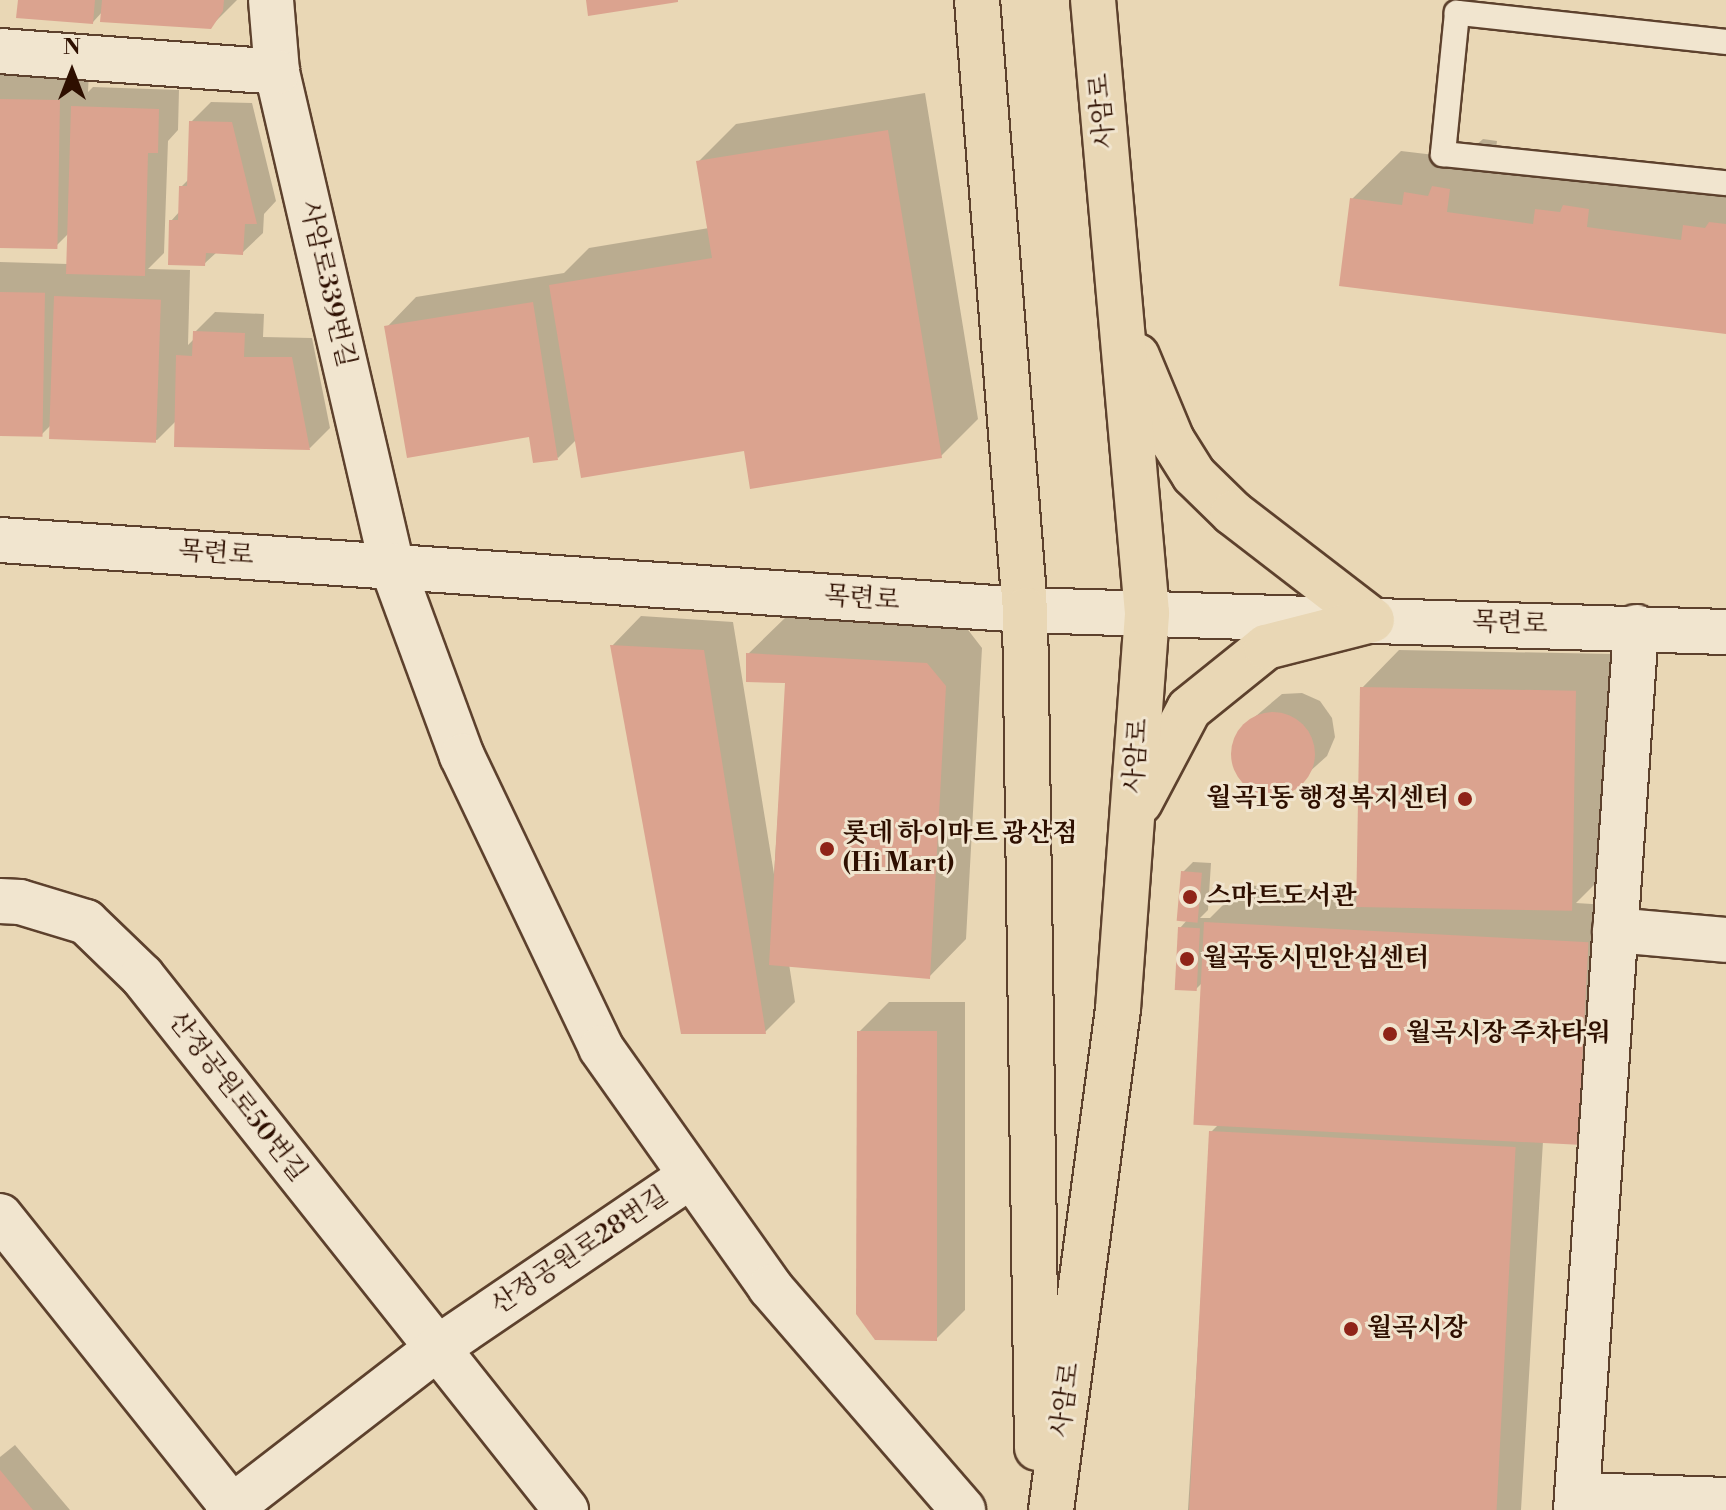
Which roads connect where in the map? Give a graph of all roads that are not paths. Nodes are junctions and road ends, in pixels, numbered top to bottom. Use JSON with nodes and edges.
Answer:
{"nodes":[{"id":1,"x":271,"y":0,"type":"edge"},
{"id":2,"x":977,"y":0,"type":"edge"},
{"id":3,"x":1093,"y":0,"type":"edge"},
{"id":4,"x":1726,"y":42,"type":"edge"},
{"id":5,"x":0,"y":51,"type":"edge"},
{"id":6,"x":277,"y":72,"type":"junction"},
{"id":7,"x":1726,"y":183,"type":"edge"},
{"id":8,"x":1121,"y":319,"type":"junction"},
{"id":9,"x":0,"y":540,"type":"edge"},
{"id":10,"x":392,"y":566,"type":"junction"},
{"id":11,"x":1025,"y":610,"type":"junction"},
{"id":12,"x":1147,"y":613,"type":"junction"},
{"id":13,"x":1372,"y":620,"type":"junction"},
{"id":14,"x":1636,"y":627,"type":"junction"},
{"id":15,"x":1726,"y":632,"type":"edge"},
{"id":16,"x":1132,"y":818,"type":"junction"},
{"id":17,"x":0,"y":901,"type":"edge"},
{"id":18,"x":1615,"y":930,"type":"junction"},
{"id":19,"x":1726,"y":940,"type":"edge"},
{"id":20,"x":691,"y":1176,"type":"junction"},
{"id":21,"x":0,"y":1216,"type":"edge"},
{"id":22,"x":436,"y":1349,"type":"junction"},
{"id":23,"x":1726,"y":1500,"type":"edge"},
{"id":24,"x":1577,"y":1502,"type":"edge"},
{"id":25,"x":232,"y":1509,"type":"edge"},
{"id":26,"x":566,"y":1510,"type":"edge"},
{"id":27,"x":963,"y":1510,"type":"edge"},
{"id":28,"x":1038,"y":1510,"type":"edge"},
{"id":29,"x":1051,"y":1510,"type":"edge"}],
"edges":[{"from":1,"to":6,"type":"street","name":"사암로339번길"},
{"from":2,"to":11,"type":"main road","name":"사암로"},
{"from":3,"to":8,"type":"main road","name":"사암로"},
{"from":4,"to":7,"type":"lane"},
{"from":5,"to":6,"type":"street"},
{"from":6,"to":10,"type":"street","name":"사암로339번길"},
{"from":8,"to":12,"type":"main road","name":"사암로"},
{"from":8,"to":13,"type":"main road"},
{"from":9,"to":10,"type":"street","name":"목련로"},
{"from":10,"to":11,"type":"street","name":"목련로"},
{"from":10,"to":20,"type":"street","name":"산정공원로28번길"},
{"from":11,"to":12,"type":"street","name":"목련로"},
{"from":11,"to":28,"type":"main road","name":"사암로"},
{"from":12,"to":13,"type":"street","name":"목련로"},
{"from":12,"to":16,"type":"main road","name":"사암로"},
{"from":13,"to":14,"type":"street","name":"목련로"},
{"from":13,"to":16,"type":"main road"},
{"from":14,"to":15,"type":"street","name":"목련로"},
{"from":14,"to":18,"type":"street"},
{"from":16,"to":29,"type":"main road","name":"사암로"},
{"from":17,"to":22,"type":"street","name":"산정공원로50번길"},
{"from":18,"to":19,"type":"street"},
{"from":18,"to":24,"type":"street"},
{"from":20,"to":22,"type":"street","name":"산정공원로28번길"},
{"from":20,"to":27,"type":"street"},
{"from":21,"to":25,"type":"street","name":"산정공원로28번길"},
{"from":22,"to":25,"type":"street","name":"산정공원로28번길"},
{"from":22,"to":26,"type":"street","name":"산정공원로50번길"},
{"from":23,"to":24,"type":"street"}]}
